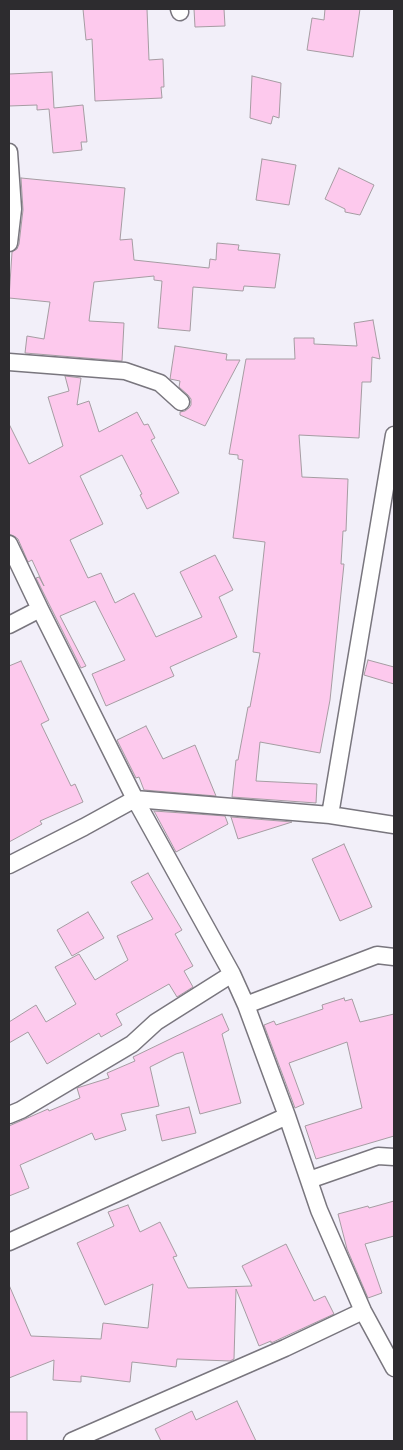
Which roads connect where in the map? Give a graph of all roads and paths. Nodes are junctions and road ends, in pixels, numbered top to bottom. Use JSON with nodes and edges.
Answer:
{"nodes":[{"id":1,"x":9,"y":152,"type":"edge"},
{"id":2,"x":9,"y":243,"type":"edge"},
{"id":3,"x":9,"y":362,"type":"edge"},
{"id":4,"x":181,"y":402,"type":"dead end"},
{"id":5,"x":394,"y":435,"type":"edge"},
{"id":6,"x":9,"y":544,"type":"edge"},
{"id":7,"x":40,"y":609,"type":"junction"},
{"id":8,"x":9,"y":625,"type":"edge"},
{"id":9,"x":135,"y":799,"type":"junction"},
{"id":10,"x":330,"y":815,"type":"junction"},
{"id":11,"x":394,"y":825,"type":"edge"},
{"id":12,"x":9,"y":865,"type":"edge"},
{"id":13,"x":394,"y":957,"type":"edge"},
{"id":14,"x":232,"y":974,"type":"junction"},
{"id":15,"x":246,"y":1005,"type":"junction"},
{"id":16,"x":9,"y":1115,"type":"edge"},
{"id":17,"x":287,"y":1116,"type":"junction"},
{"id":18,"x":394,"y":1157,"type":"edge"},
{"id":19,"x":308,"y":1180,"type":"junction"},
{"id":20,"x":9,"y":1242,"type":"edge"},
{"id":21,"x":363,"y":1311,"type":"junction"},
{"id":22,"x":394,"y":1368,"type":"edge"},
{"id":23,"x":72,"y":1441,"type":"edge"}],
"edges":[{"from":1,"to":2,"type":"street"},
{"from":3,"to":4,"type":"street"},
{"from":5,"to":10,"type":"street"},
{"from":6,"to":7,"type":"street"},
{"from":7,"to":8,"type":"street"},
{"from":7,"to":9,"type":"street"},
{"from":9,"to":10,"type":"street"},
{"from":9,"to":12,"type":"street"},
{"from":9,"to":14,"type":"street"},
{"from":10,"to":11,"type":"street"},
{"from":13,"to":15,"type":"street"},
{"from":14,"to":15,"type":"street"},
{"from":14,"to":16,"type":"street"},
{"from":15,"to":17,"type":"street"},
{"from":17,"to":19,"type":"street"},
{"from":17,"to":20,"type":"street"},
{"from":18,"to":19,"type":"street"},
{"from":19,"to":21,"type":"street"},
{"from":21,"to":22,"type":"street"},
{"from":21,"to":23,"type":"street"}]}
